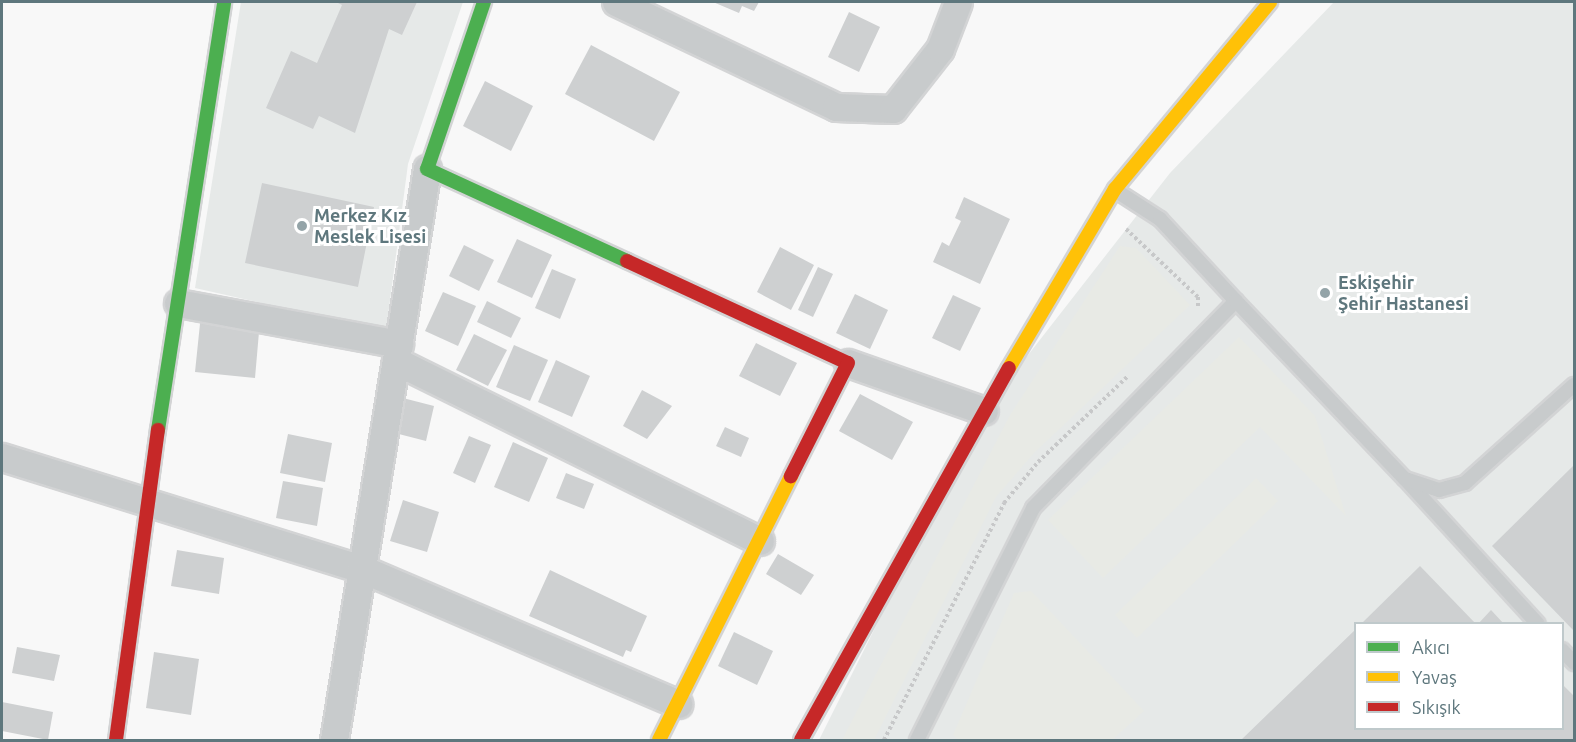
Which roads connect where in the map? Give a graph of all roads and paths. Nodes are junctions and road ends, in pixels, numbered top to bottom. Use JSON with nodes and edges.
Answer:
{"nodes":[{"id":1,"x":224,"y":2,"type":"edge"},
{"id":2,"x":484,"y":2,"type":"edge"},
{"id":3,"x":616,"y":2,"type":"edge"},
{"id":4,"x":958,"y":2,"type":"edge"},
{"id":5,"x":1270,"y":2,"type":"edge"},
{"id":6,"x":427,"y":169,"type":"junction"},
{"id":7,"x":1115,"y":189,"type":"junction"},
{"id":8,"x":1236,"y":302,"type":"junction"},
{"id":9,"x":178,"y":303,"type":"junction"},
{"id":10,"x":397,"y":352,"type":"junction"},
{"id":11,"x":848,"y":363,"type":"junction"},
{"id":12,"x":1575,"y":385,"type":"edge"},
{"id":13,"x":984,"y":411,"type":"junction"},
{"id":14,"x":2,"y":457,"type":"edge"},
{"id":15,"x":1405,"y":478,"type":"junction"},
{"id":16,"x":147,"y":505,"type":"junction"},
{"id":17,"x":759,"y":541,"type":"junction"},
{"id":18,"x":362,"y":569,"type":"junction"},
{"id":19,"x":1536,"y":622,"type":"edge"},
{"id":20,"x":1564,"y":651,"type":"edge"},
{"id":21,"x":1575,"y":663,"type":"edge"},
{"id":22,"x":678,"y":704,"type":"junction"},
{"id":23,"x":116,"y":741,"type":"edge"},
{"id":24,"x":334,"y":741,"type":"edge"},
{"id":25,"x":659,"y":741,"type":"edge"},
{"id":26,"x":801,"y":741,"type":"edge"},
{"id":27,"x":917,"y":741,"type":"edge"}],
"edges":[{"from":1,"to":9,"type":"street"},
{"from":2,"to":6,"type":"street"},
{"from":3,"to":4,"type":"street"},
{"from":5,"to":7,"type":"street"},
{"from":6,"to":10,"type":"street"},
{"from":6,"to":11,"type":"street"},
{"from":7,"to":8,"type":"lane"},
{"from":7,"to":13,"type":"street"},
{"from":8,"to":15,"type":"lane"},
{"from":8,"to":27,"type":"lane"},
{"from":9,"to":10,"type":"street"},
{"from":9,"to":16,"type":"street"},
{"from":10,"to":17,"type":"street"},
{"from":10,"to":18,"type":"street"},
{"from":11,"to":13,"type":"street"},
{"from":11,"to":17,"type":"street"},
{"from":12,"to":15,"type":"lane"},
{"from":13,"to":26,"type":"street"},
{"from":14,"to":16,"type":"street"},
{"from":15,"to":19,"type":"lane"},
{"from":16,"to":18,"type":"street"},
{"from":16,"to":23,"type":"street"},
{"from":17,"to":22,"type":"street"},
{"from":18,"to":22,"type":"street"},
{"from":18,"to":24,"type":"street"},
{"from":20,"to":21,"type":"lane"},
{"from":22,"to":25,"type":"street"}]}
